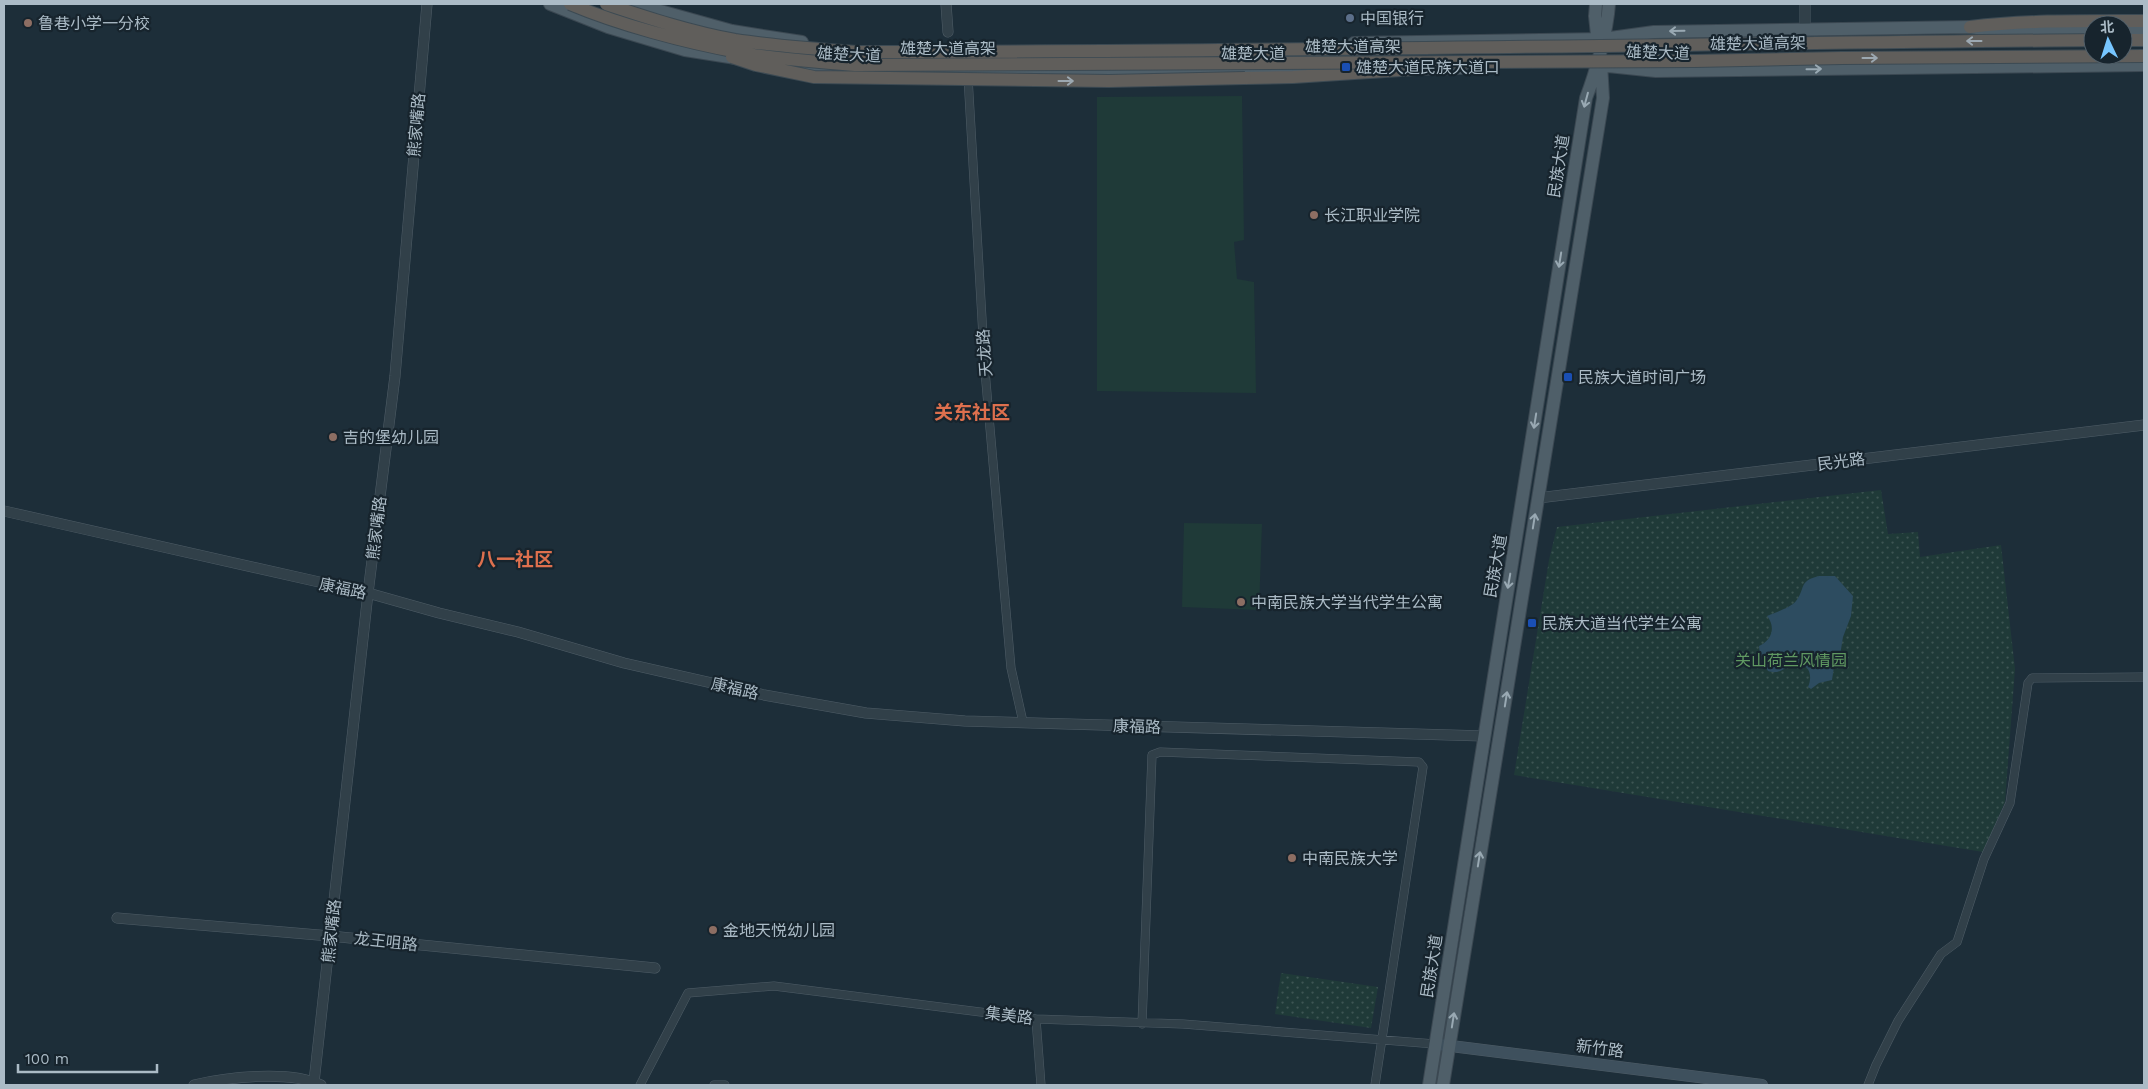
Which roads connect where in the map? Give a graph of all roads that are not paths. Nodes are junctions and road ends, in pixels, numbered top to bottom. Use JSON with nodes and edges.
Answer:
{"nodes":[{"id":1,"x":428,"y":4,"type":"edge"},
{"id":2,"x":550,"y":4,"type":"edge"},
{"id":3,"x":570,"y":4,"type":"edge"},
{"id":4,"x":606,"y":4,"type":"edge"},
{"id":5,"x":635,"y":4,"type":"edge"},
{"id":6,"x":946,"y":4,"type":"edge"},
{"id":7,"x":1596,"y":4,"type":"edge"},
{"id":8,"x":1608,"y":4,"type":"edge"},
{"id":9,"x":1805,"y":4,"type":"edge"},
{"id":10,"x":2144,"y":20,"type":"edge"},
{"id":11,"x":1970,"y":27,"type":"junction"},
{"id":12,"x":1805,"y":30,"type":"junction"},
{"id":13,"x":2083,"y":31,"type":"edge"},
{"id":14,"x":948,"y":32,"type":"dead end"},
{"id":15,"x":673,"y":38,"type":"junction"},
{"id":16,"x":1600,"y":39,"type":"junction"},
{"id":17,"x":2083,"y":40,"type":"edge"},
{"id":18,"x":2144,"y":56,"type":"edge"},
{"id":19,"x":1599,"y":61,"type":"junction"},
{"id":20,"x":2144,"y":65,"type":"edge"},
{"id":21,"x":1416,"y":69,"type":"junction"},
{"id":22,"x":968,"y":72,"type":"junction"},
{"id":23,"x":2144,"y":425,"type":"edge"},
{"id":24,"x":1538,"y":498,"type":"junction"},
{"id":25,"x":4,"y":511,"type":"edge"},
{"id":26,"x":368,"y":593,"type":"junction"},
{"id":27,"x":2144,"y":678,"type":"edge"},
{"id":28,"x":1023,"y":722,"type":"junction"},
{"id":29,"x":1484,"y":736,"type":"junction"},
{"id":30,"x":117,"y":918,"type":"dead end"},
{"id":31,"x":330,"y":936,"type":"junction"},
{"id":32,"x":656,"y":968,"type":"dead end"},
{"id":33,"x":1036,"y":1019,"type":"junction"},
{"id":34,"x":1142,"y":1024,"type":"junction"},
{"id":35,"x":1382,"y":1039,"type":"junction"},
{"id":36,"x":1435,"y":1044,"type":"junction"},
{"id":37,"x":1449,"y":1045,"type":"junction"},
{"id":38,"x":317,"y":1083,"type":"edge"},
{"id":39,"x":194,"y":1085,"type":"edge"},
{"id":40,"x":640,"y":1085,"type":"edge"},
{"id":41,"x":714,"y":1085,"type":"edge"},
{"id":42,"x":725,"y":1085,"type":"edge"},
{"id":43,"x":1041,"y":1085,"type":"edge"},
{"id":44,"x":1375,"y":1085,"type":"edge"},
{"id":45,"x":1428,"y":1085,"type":"edge"},
{"id":46,"x":1443,"y":1085,"type":"edge"},
{"id":47,"x":1762,"y":1085,"type":"edge"},
{"id":48,"x":1868,"y":1085,"type":"edge"}],
"edges":[{"from":1,"to":26,"type":"street","name":"熊家嘴路"},
{"from":2,"to":22,"type":"main road","name":"雄楚大道"},
{"from":3,"to":15,"type":"highway","name":"雄楚大道高架","bridge":true},
{"from":17,"to":4,"type":"highway","name":"雄楚大道高架","one_way":true,"bridge":true},
{"from":5,"to":16,"type":"main road","name":"雄楚大道"},
{"from":6,"to":14,"type":"street"},
{"from":7,"to":16,"type":"main road","name":"民族大道"},
{"from":8,"to":16,"type":"main road","name":"民族大道"},
{"from":9,"to":12,"type":"street"},
{"from":10,"to":11,"type":"highway"},
{"from":11,"to":12,"type":"main road","name":"雄楚大道"},
{"from":11,"to":13,"type":"main road","name":"雄楚大道"},
{"from":12,"to":16,"type":"main road","name":"雄楚大道","one_way":true},
{"from":15,"to":18,"type":"highway","name":"雄楚大道高架","one_way":true,"bridge":true},
{"from":15,"to":21,"type":"highway","one_way":true,"bridge":true},
{"from":16,"to":19,"type":"main road","name":"民族大道"},
{"from":19,"to":20,"type":"main road","name":"雄楚大道","one_way":true},
{"from":19,"to":21,"type":"main road","name":"雄楚大道"},
{"from":19,"to":24,"type":"main road","name":"民族大道"},
{"from":19,"to":29,"type":"main road","name":"民族大道","one_way":true},
{"from":21,"to":22,"type":"main road","name":"雄楚大道"},
{"from":22,"to":28,"type":"street","name":"天龙路"},
{"from":23,"to":24,"type":"street","name":"民光路"},
{"from":37,"to":24,"type":"main road","name":"民族大道","one_way":true},
{"from":25,"to":26,"type":"street","name":"康福路"},
{"from":26,"to":28,"type":"street","name":"康福路"},
{"from":26,"to":31,"type":"street","name":"熊家嘴路"},
{"from":27,"to":48,"type":"street"},
{"from":28,"to":29,"type":"street","name":"康福路"},
{"from":29,"to":36,"type":"main road","name":"民族大道"},
{"from":30,"to":31,"type":"street","name":"龙王咀路"},
{"from":31,"to":32,"type":"street","name":"龙王咀路"},
{"from":31,"to":38,"type":"street","name":"熊家嘴路"},
{"from":33,"to":34,"type":"street","name":"集美路"},
{"from":33,"to":40,"type":"street","name":"集美路"},
{"from":33,"to":43,"type":"street"},
{"from":34,"to":35,"type":"street","name":"集美路"},
{"from":34,"to":35,"type":"street"},
{"from":35,"to":36,"type":"street","name":"集美路"},
{"from":35,"to":44,"type":"street"},
{"from":36,"to":37,"type":"main road","name":"新竹路"},
{"from":36,"to":45,"type":"main road","name":"民族大道"},
{"from":37,"to":46,"type":"main road","name":"民族大道"},
{"from":37,"to":47,"type":"main road","name":"新竹路"},
{"from":38,"to":39,"type":"street"},
{"from":41,"to":42,"type":"street"}]}
